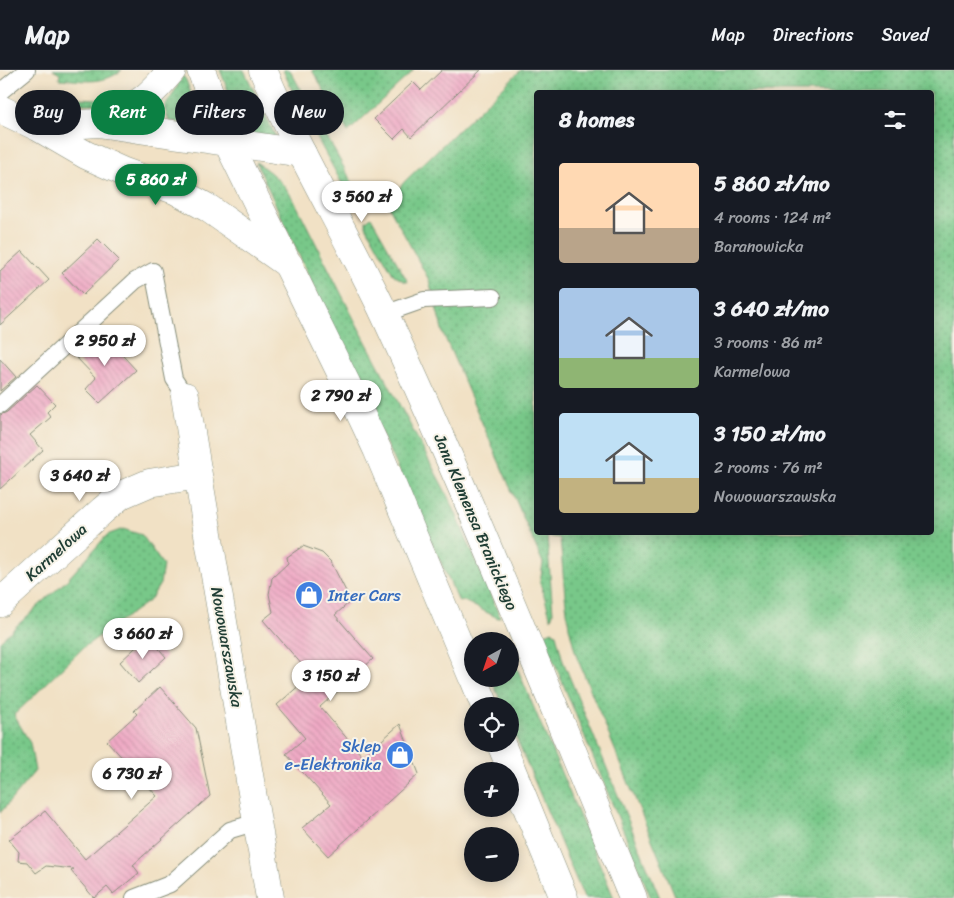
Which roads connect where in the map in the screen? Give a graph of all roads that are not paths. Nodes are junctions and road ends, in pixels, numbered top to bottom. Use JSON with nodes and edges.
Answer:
{"nodes":[{"id":1,"x":27,"y":70,"type":"edge"},
{"id":2,"x":172,"y":70,"type":"edge"},
{"id":3,"x":201,"y":70,"type":"edge"},
{"id":4,"x":263,"y":70,"type":"edge"},
{"id":5,"x":154,"y":90,"type":"edge"},
{"id":6,"x":0,"y":92,"type":"edge"},
{"id":7,"x":0,"y":109,"type":"edge"},
{"id":8,"x":15,"y":116,"type":"edge"},
{"id":9,"x":165,"y":133,"type":"edge"},
{"id":10,"x":52,"y":135,"type":"edge"},
{"id":11,"x":228,"y":143,"type":"junction"},
{"id":12,"x":302,"y":153,"type":"junction"},
{"id":13,"x":288,"y":265,"type":"junction"},
{"id":14,"x":493,"y":297,"type":"dead end"},
{"id":15,"x":384,"y":314,"type":"junction"},
{"id":16,"x":185,"y":396,"type":"joint"},
{"id":17,"x":0,"y":405,"type":"edge"},
{"id":18,"x":198,"y":475,"type":"junction"},
{"id":19,"x":0,"y":603,"type":"edge"},
{"id":20,"x":464,"y":656,"type":"edge"},
{"id":21,"x":504,"y":752,"type":"edge"},
{"id":22,"x":257,"y":822,"type":"junction"},
{"id":23,"x":134,"y":898,"type":"edge"},
{"id":24,"x":270,"y":898,"type":"edge"},
{"id":25,"x":564,"y":898,"type":"edge"},
{"id":26,"x":633,"y":898,"type":"edge"}],
"edges":[{"from":1,"to":6,"type":"lane"},
{"from":2,"to":5,"type":"main road"},
{"from":3,"to":11,"type":"main road"},
{"from":4,"to":12,"type":"main road"},
{"from":7,"to":8,"type":"main road"},
{"from":9,"to":11,"type":"main road"},
{"from":10,"to":13,"type":"main road"},
{"from":11,"to":12,"type":"main road"},
{"from":11,"to":13,"type":"main road"},
{"from":12,"to":15,"type":"main road"},
{"from":13,"to":20,"type":"main road"},
{"from":14,"to":15,"type":"lane"},
{"from":15,"to":26,"type":"main road","name":"Jana Klemensa Branickiego"},
{"from":16,"to":17,"type":"lane"},
{"from":16,"to":18,"type":"main road","name":"Nowowarszawska"},
{"from":18,"to":19,"type":"main road","name":"Karmelowa"},
{"from":18,"to":22,"type":"main road","name":"Nowowarszawska"},
{"from":21,"to":25,"type":"main road"},
{"from":22,"to":23,"type":"lane"},
{"from":22,"to":24,"type":"main road","name":"Nowowarszawska"}]}
